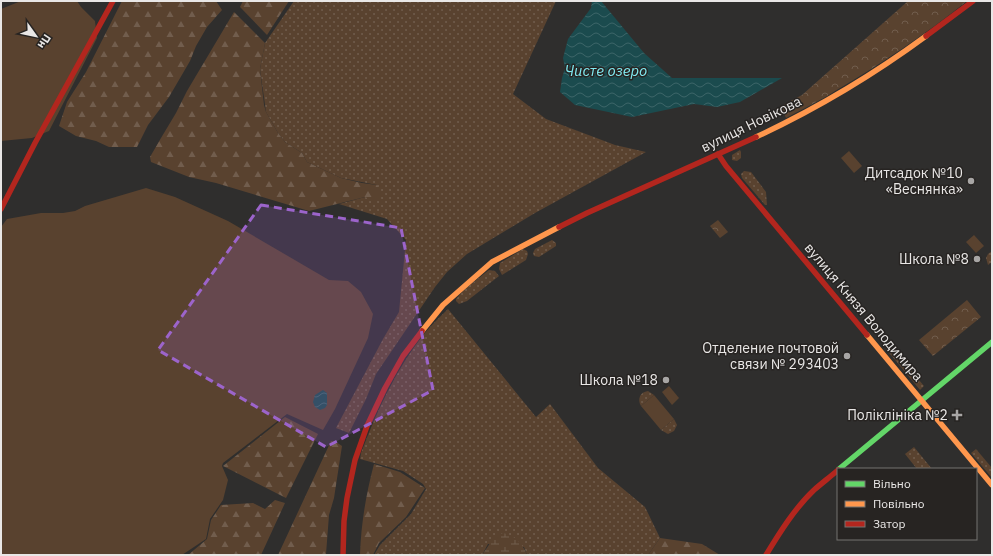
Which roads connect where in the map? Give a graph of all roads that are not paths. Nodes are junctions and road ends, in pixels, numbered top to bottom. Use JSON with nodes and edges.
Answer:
{"nodes":[{"id":1,"x":113,"y":1,"type":"edge"},
{"id":2,"x":973,"y":1,"type":"edge"},
{"id":3,"x":718,"y":154,"type":"junction"},
{"id":4,"x":1,"y":209,"type":"edge"},
{"id":5,"x":992,"y":342,"type":"edge"},
{"id":6,"x":922,"y":400,"type":"junction"},
{"id":7,"x":841,"y":468,"type":"edge"},
{"id":8,"x":837,"y":472,"type":"edge"},
{"id":9,"x":992,"y":485,"type":"edge"},
{"id":10,"x":343,"y":555,"type":"edge"},
{"id":11,"x":766,"y":555,"type":"edge"}],
"edges":[{"from":1,"to":4,"type":"street"},
{"from":2,"to":3,"type":"street","name":"вулиця Новікова"},
{"from":3,"to":6,"type":"street","name":"вулиця Князя Володимира"},
{"from":3,"to":10,"type":"street","name":"вулиця Новікова"},
{"from":5,"to":6,"type":"street"},
{"from":6,"to":7,"type":"street"},
{"from":6,"to":9,"type":"street","name":"вулиця Князя Володимира"},
{"from":8,"to":11,"type":"street"}]}
